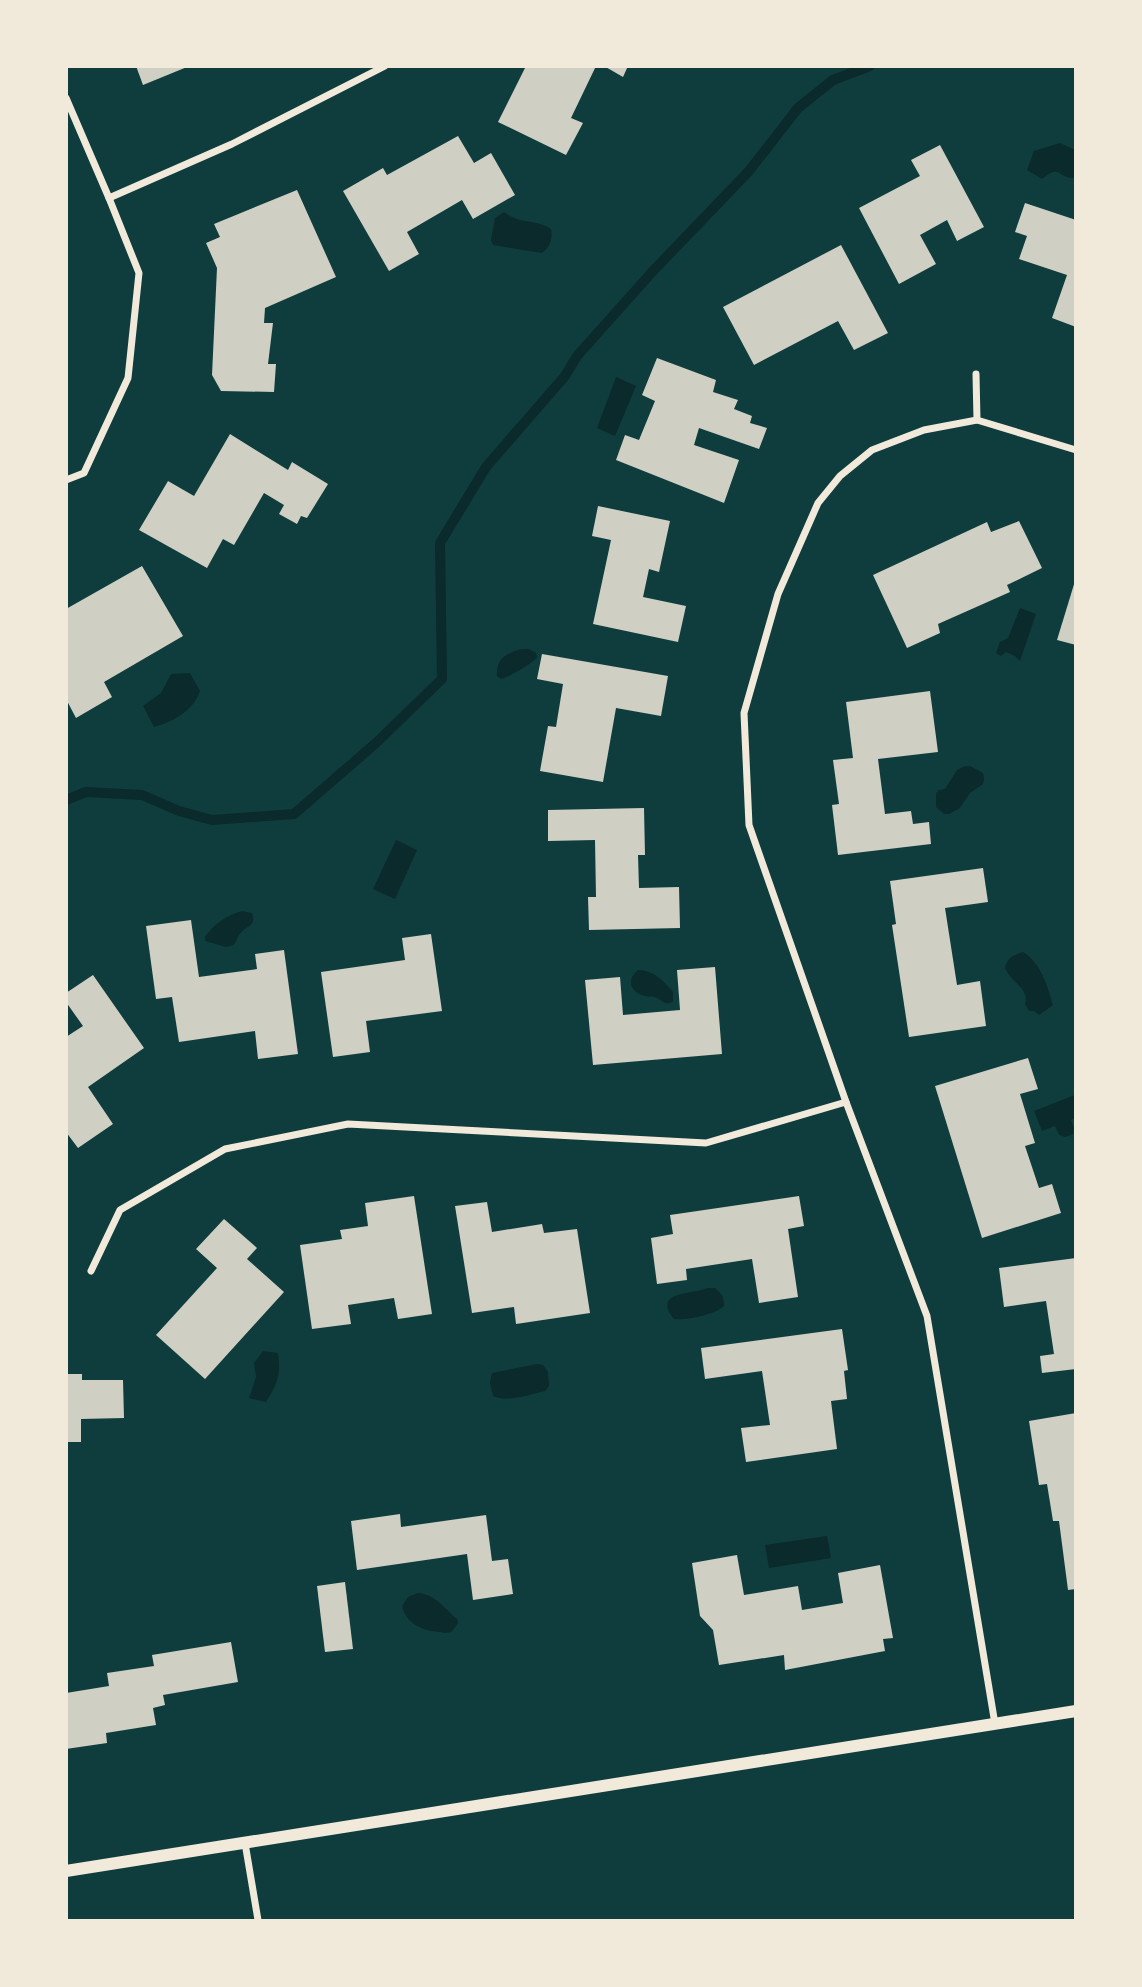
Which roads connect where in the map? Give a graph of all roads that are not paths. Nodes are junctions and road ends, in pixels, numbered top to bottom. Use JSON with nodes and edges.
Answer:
{"nodes":[{"id":1,"x":385,"y":66,"type":"edge"},
{"id":2,"x":66,"y":98,"type":"edge"},
{"id":3,"x":109,"y":198,"type":"junction"},
{"id":4,"x":976,"y":374,"type":"dead end"},
{"id":5,"x":977,"y":420,"type":"junction"},
{"id":6,"x":1076,"y":450,"type":"edge"},
{"id":7,"x":66,"y":480,"type":"edge"},
{"id":8,"x":846,"y":1102,"type":"junction"},
{"id":9,"x":91,"y":1271,"type":"dead end"},
{"id":10,"x":1076,"y":1711,"type":"edge"},
{"id":11,"x":995,"y":1724,"type":"junction"},
{"id":12,"x":246,"y":1843,"type":"junction"},
{"id":13,"x":66,"y":1871,"type":"edge"},
{"id":14,"x":258,"y":1920,"type":"edge"}],
"edges":[{"from":1,"to":3,"type":"street"},
{"from":2,"to":3,"type":"street"},
{"from":3,"to":7,"type":"street"},
{"from":4,"to":5,"type":"street"},
{"from":5,"to":6,"type":"street"},
{"from":5,"to":8,"type":"street"},
{"from":8,"to":9,"type":"street"},
{"from":8,"to":11,"type":"street"},
{"from":10,"to":11,"type":"street"},
{"from":11,"to":12,"type":"street"},
{"from":12,"to":13,"type":"street"},
{"from":12,"to":14,"type":"street"}]}
